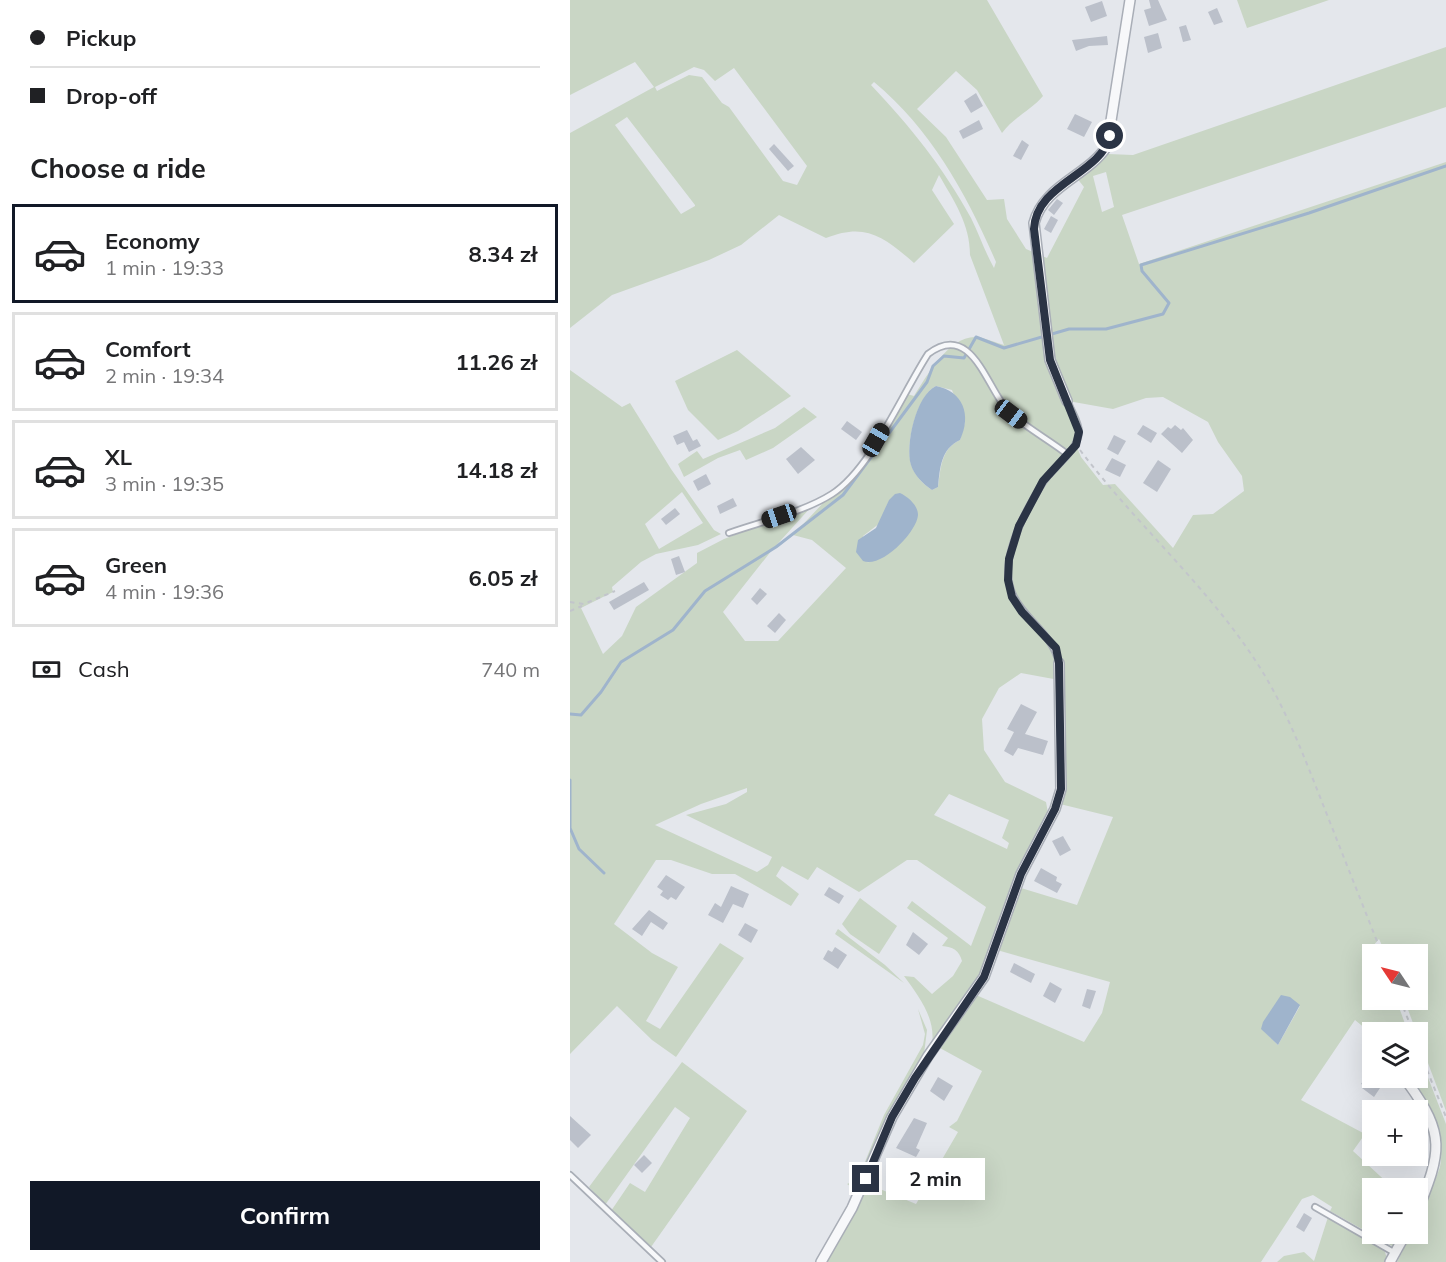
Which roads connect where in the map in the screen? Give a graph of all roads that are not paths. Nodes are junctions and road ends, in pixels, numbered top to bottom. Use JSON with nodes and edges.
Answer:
{"nodes":[{"id":1,"x":1130,"y":0,"type":"edge"},
{"id":2,"x":1067,"y":401,"type":"joint"},
{"id":3,"x":1067,"y":454,"type":"junction"},
{"id":4,"x":729,"y":533,"type":"dead end"},
{"id":5,"x":1059,"y":663,"type":"joint"},
{"id":6,"x":1412,"y":1088,"type":"edge"},
{"id":7,"x":570,"y":1175,"type":"edge"},
{"id":8,"x":1428,"y":1185,"type":"edge"},
{"id":9,"x":1315,"y":1207,"type":"dead end"},
{"id":10,"x":1400,"y":1244,"type":"edge"},
{"id":11,"x":1395,"y":1253,"type":"junction"},
{"id":12,"x":662,"y":1262,"type":"edge"},
{"id":13,"x":820,"y":1262,"type":"edge"},
{"id":14,"x":1390,"y":1262,"type":"edge"}],
"edges":[{"from":1,"to":2,"type":"street"},
{"from":2,"to":3,"type":"lane"},
{"from":3,"to":4,"type":"lane"},
{"from":3,"to":5,"type":"lane"},
{"from":5,"to":13,"type":"street"},
{"from":6,"to":8,"type":"street"},
{"from":7,"to":12,"type":"lane"},
{"from":9,"to":11,"type":"lane"},
{"from":10,"to":11,"type":"street"},
{"from":11,"to":14,"type":"street"}]}
